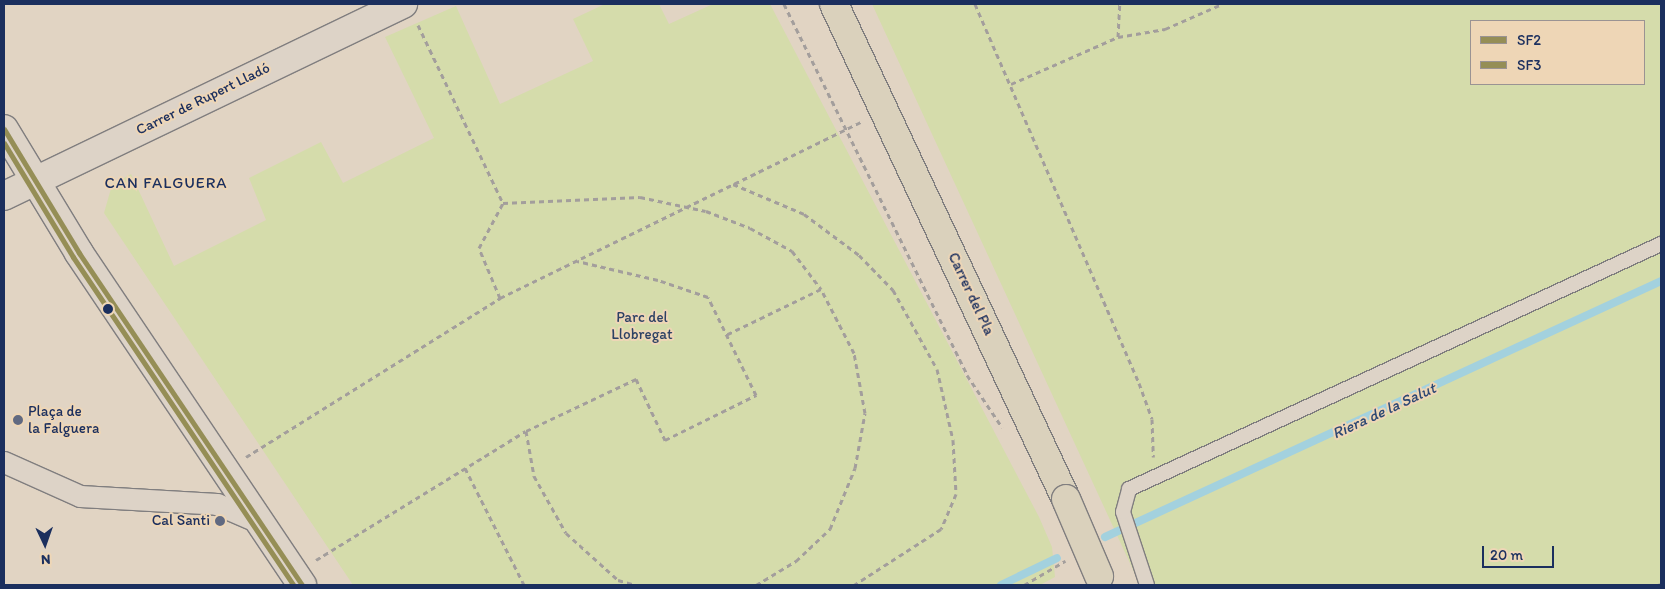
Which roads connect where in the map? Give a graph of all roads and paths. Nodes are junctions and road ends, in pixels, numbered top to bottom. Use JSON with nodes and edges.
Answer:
{"nodes":[{"id":1,"x":784,"y":4,"type":"edge"},
{"id":2,"x":834,"y":4,"type":"edge"},
{"id":3,"x":975,"y":4,"type":"edge"},
{"id":4,"x":1120,"y":4,"type":"edge"},
{"id":5,"x":1222,"y":4,"type":"edge"},
{"id":6,"x":408,"y":10,"type":"edge"},
{"id":7,"x":1118,"y":37,"type":"junction"},
{"id":8,"x":1011,"y":84,"type":"junction"},
{"id":9,"x":884,"y":110,"type":"junction"},
{"id":10,"x":846,"y":129,"type":"junction"},
{"id":11,"x":4,"y":130,"type":"edge"},
{"id":12,"x":37,"y":180,"type":"junction"},
{"id":13,"x":733,"y":184,"type":"junction"},
{"id":14,"x":4,"y":196,"type":"edge"},
{"id":15,"x":503,"y":203,"type":"junction"},
{"id":16,"x":687,"y":206,"type":"junction"},
{"id":17,"x":1661,"y":244,"type":"edge"},
{"id":18,"x":576,"y":261,"type":"junction"},
{"id":19,"x":821,"y":290,"type":"junction"},
{"id":20,"x":500,"y":298,"type":"junction"},
{"id":21,"x":726,"y":335,"type":"junction"},
{"id":22,"x":526,"y":431,"type":"junction"},
{"id":23,"x":1006,"y":433,"type":"dead end"},
{"id":24,"x":4,"y":462,"type":"edge"},
{"id":25,"x":465,"y":468,"type":"junction"},
{"id":26,"x":226,"y":469,"type":"junction"},
{"id":27,"x":1150,"y":477,"type":"junction"},
{"id":28,"x":261,"y":523,"type":"junction"},
{"id":29,"x":1064,"y":552,"type":"dead end"},
{"id":30,"x":1068,"y":568,"type":"dead end"},
{"id":31,"x":298,"y":579,"type":"edge"},
{"id":32,"x":1101,"y":581,"type":"edge"},
{"id":33,"x":524,"y":585,"type":"edge"},
{"id":34,"x":636,"y":585,"type":"edge"},
{"id":35,"x":756,"y":585,"type":"edge"},
{"id":36,"x":854,"y":585,"type":"edge"},
{"id":37,"x":1147,"y":585,"type":"edge"}],
"edges":[{"from":1,"to":10,"type":"path"},
{"from":2,"to":9,"type":"main road","name":"Carrer del Pla"},
{"from":3,"to":8,"type":"path"},
{"from":4,"to":7,"type":"path"},
{"from":5,"to":7,"type":"path"},
{"from":6,"to":12,"type":"street","name":"Carrer de Rupert Lladó"},
{"from":6,"to":15,"type":"path"},
{"from":7,"to":8,"type":"path"},
{"from":8,"to":27,"type":"path"},
{"from":9,"to":10,"type":"path"},
{"from":9,"to":32,"type":"main road","name":"Carrer del Pla","bridge":true},
{"from":10,"to":13,"type":"path"},
{"from":10,"to":23,"type":"path"},
{"from":11,"to":12,"type":"street"},
{"from":12,"to":14,"type":"street","name":"Carrer de Rupert Lladó"},
{"from":12,"to":26,"type":"street"},
{"from":13,"to":16,"type":"path"},
{"from":13,"to":36,"type":"path"},
{"from":15,"to":16,"type":"path"},
{"from":15,"to":20,"type":"path"},
{"from":16,"to":18,"type":"path"},
{"from":16,"to":19,"type":"path"},
{"from":17,"to":27,"type":"lane"},
{"from":18,"to":20,"type":"path"},
{"from":18,"to":21,"type":"path"},
{"from":19,"to":21,"type":"path"},
{"from":19,"to":35,"type":"path"},
{"from":20,"to":26,"type":"path"},
{"from":21,"to":22,"type":"path"},
{"from":22,"to":25,"type":"path"},
{"from":22,"to":34,"type":"path"},
{"from":24,"to":28,"type":"street"},
{"from":25,"to":31,"type":"path"},
{"from":25,"to":33,"type":"path"},
{"from":26,"to":28,"type":"street"},
{"from":27,"to":37,"type":"lane"},
{"from":28,"to":31,"type":"street"},
{"from":29,"to":30,"type":"path"}]}
